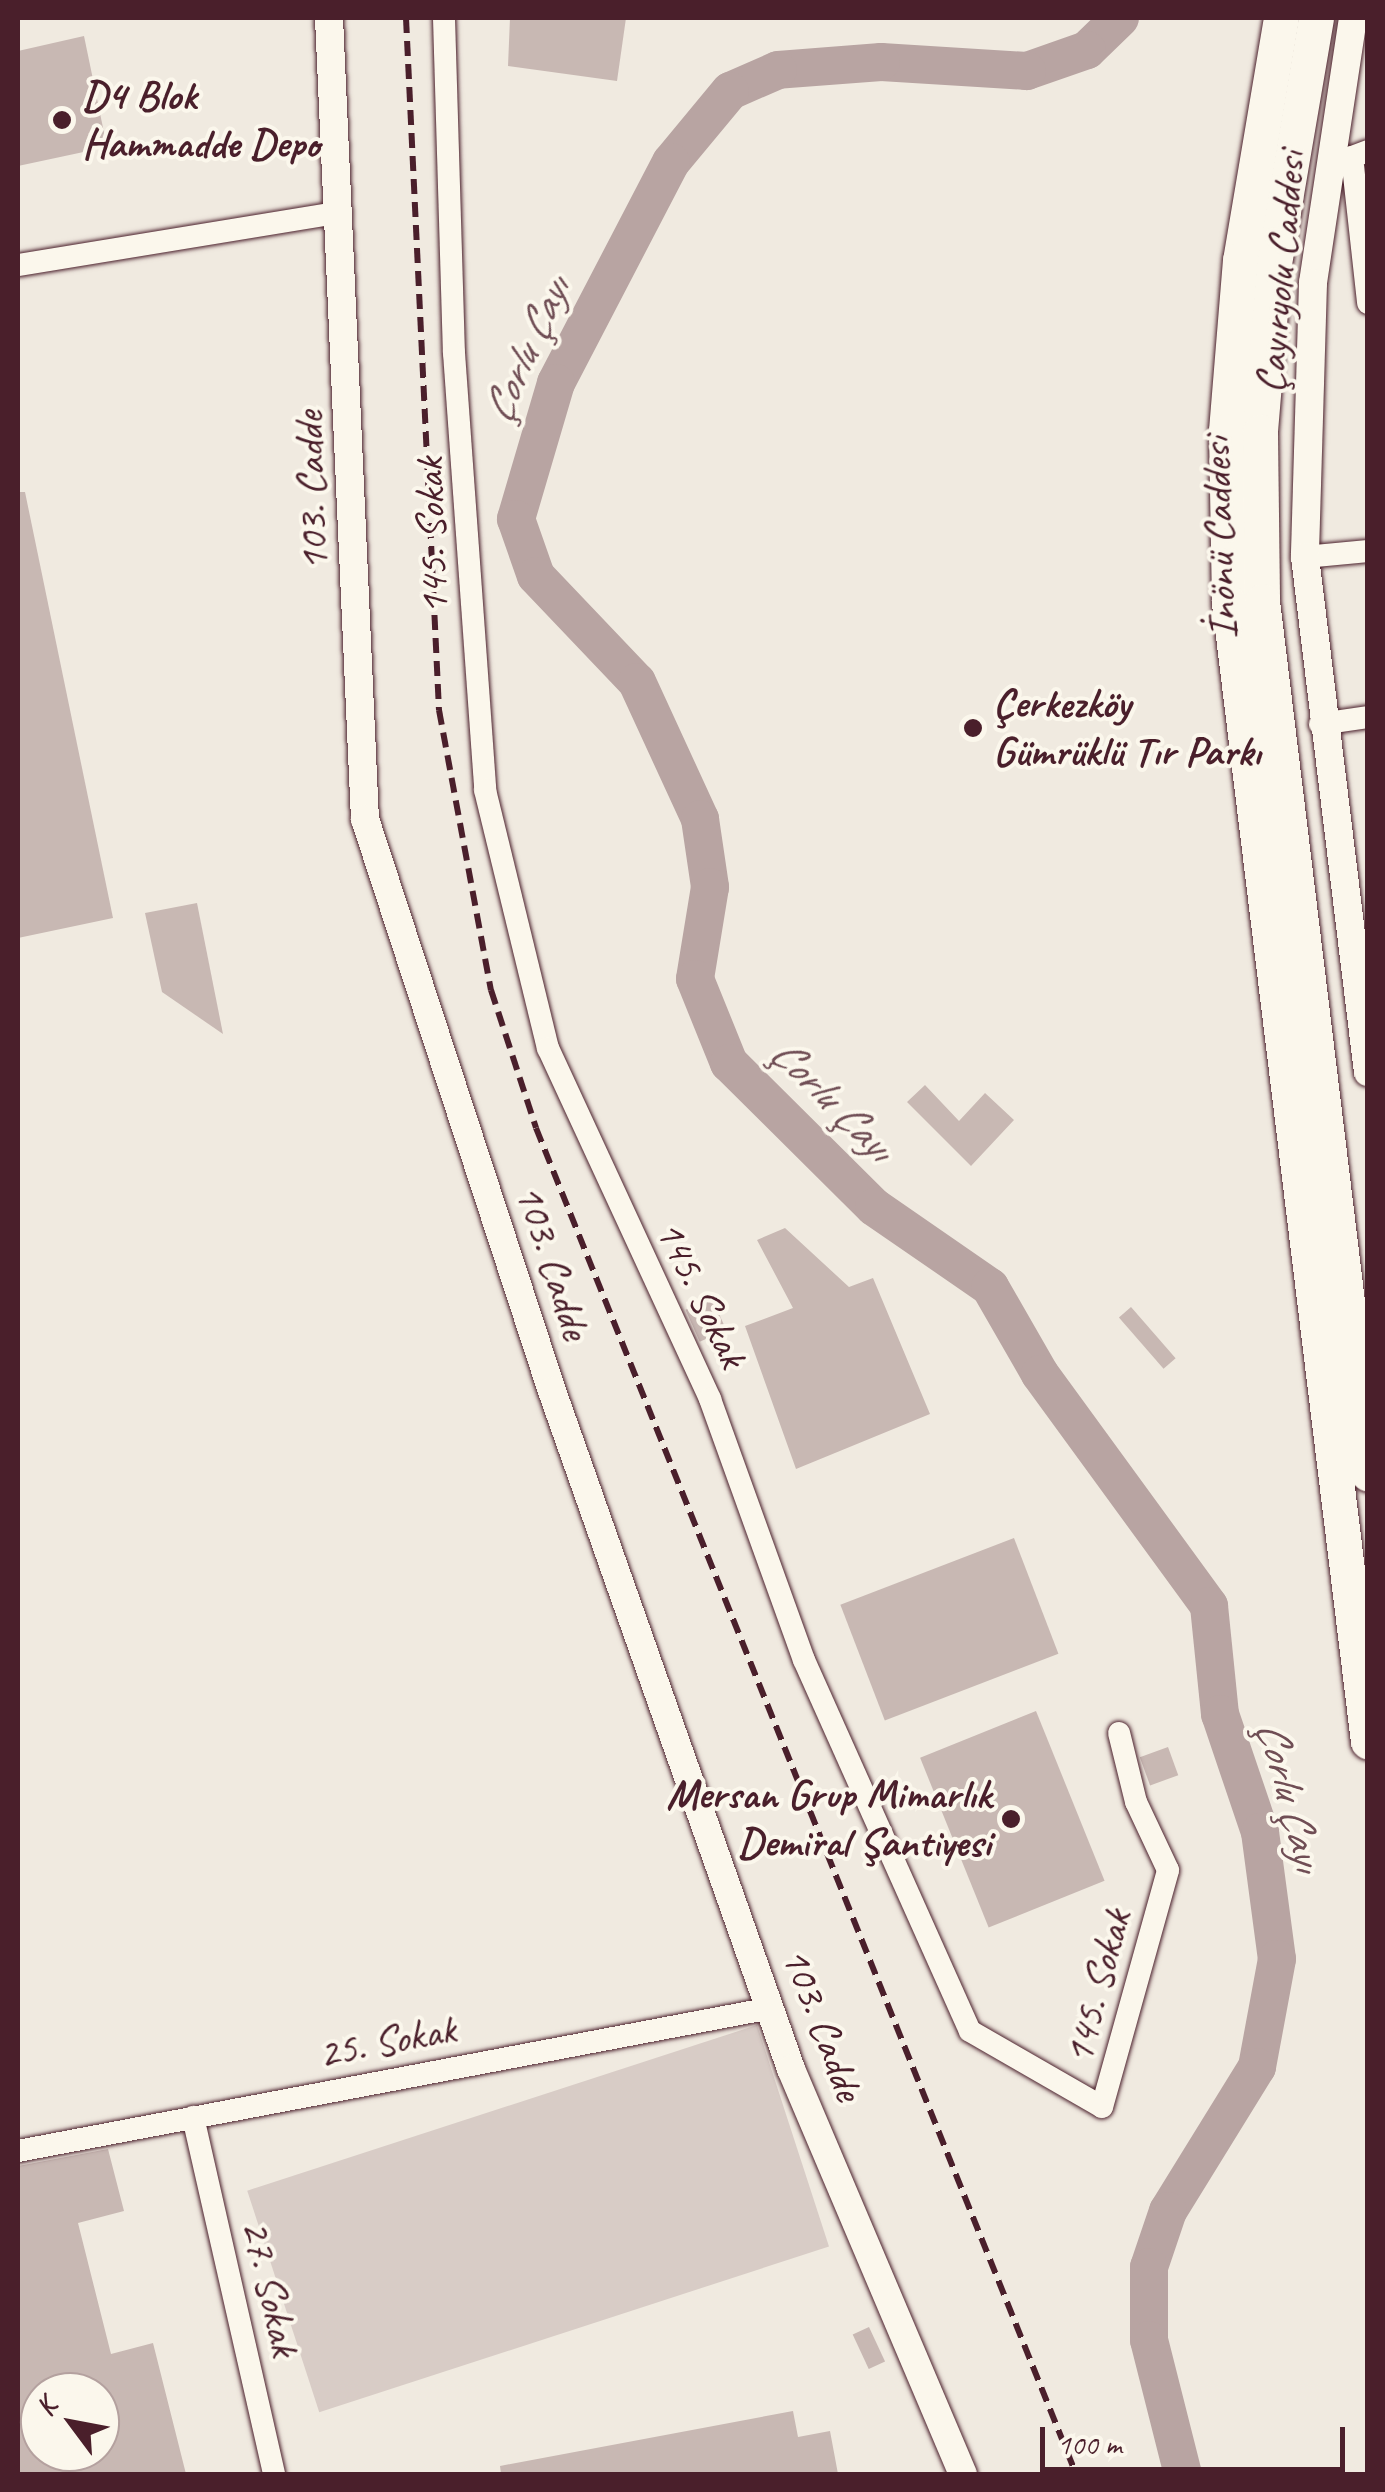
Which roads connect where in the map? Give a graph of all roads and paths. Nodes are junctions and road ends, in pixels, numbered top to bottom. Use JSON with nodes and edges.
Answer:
{"nodes":[{"id":1,"x":330,"y":18,"type":"edge"},
{"id":2,"x":444,"y":18,"type":"edge"},
{"id":3,"x":1282,"y":18,"type":"edge"},
{"id":4,"x":1316,"y":18,"type":"edge"},
{"id":5,"x":1353,"y":18,"type":"edge"},
{"id":6,"x":1368,"y":151,"type":"edge"},
{"id":7,"x":340,"y":212,"type":"junction"},
{"id":8,"x":18,"y":266,"type":"edge"},
{"id":9,"x":1368,"y":303,"type":"edge"},
{"id":10,"x":1368,"y":551,"type":"edge"},
{"id":11,"x":1304,"y":557,"type":"junction"},
{"id":12,"x":1368,"y":717,"type":"edge"},
{"id":13,"x":1320,"y":724,"type":"junction"},
{"id":14,"x":1368,"y":1072,"type":"edge"},
{"id":15,"x":1368,"y":1474,"type":"edge"},
{"id":16,"x":1119,"y":1733,"type":"dead end"},
{"id":17,"x":1368,"y":1742,"type":"edge"},
{"id":18,"x":771,"y":2008,"type":"junction"},
{"id":19,"x":193,"y":2118,"type":"junction"},
{"id":20,"x":18,"y":2151,"type":"edge"},
{"id":21,"x":274,"y":2474,"type":"edge"},
{"id":22,"x":963,"y":2474,"type":"edge"}],
"edges":[{"from":1,"to":7,"type":"street","name":"103. Cadde"},
{"from":2,"to":16,"type":"street","name":"145. Sokak"},
{"from":3,"to":17,"type":"main road"},
{"from":4,"to":15,"type":"main road","name":"İnönü Caddesi"},
{"from":5,"to":11,"type":"street","name":"Çayıryolu Caddesi"},
{"from":6,"to":9,"type":"street"},
{"from":7,"to":8,"type":"street"},
{"from":7,"to":18,"type":"street","name":"103. Cadde"},
{"from":10,"to":11,"type":"street"},
{"from":11,"to":13,"type":"street","name":"Çayıryolu Caddesi"},
{"from":12,"to":13,"type":"street"},
{"from":13,"to":14,"type":"street","name":"Çayıryolu Caddesi"},
{"from":18,"to":19,"type":"street","name":"25. Sokak"},
{"from":18,"to":22,"type":"street","name":"103. Cadde"},
{"from":19,"to":20,"type":"street","name":"25. Sokak"},
{"from":19,"to":21,"type":"street","name":"27. Sokak"}]}
